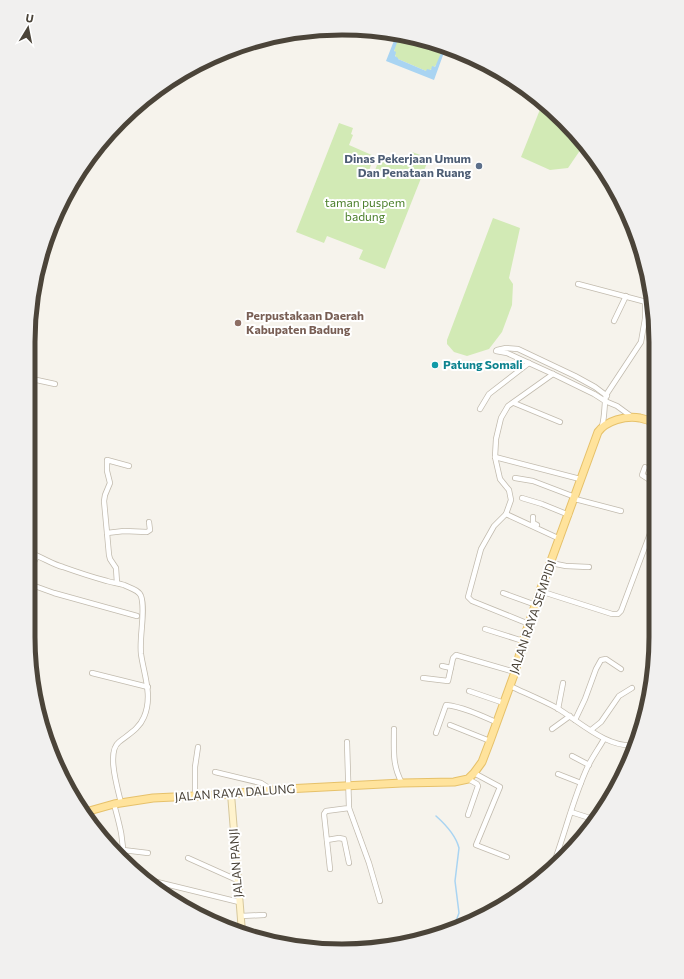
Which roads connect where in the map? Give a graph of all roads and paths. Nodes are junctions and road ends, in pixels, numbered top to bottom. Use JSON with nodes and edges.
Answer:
{"nodes":[{"id":1,"x":578,"y":284,"type":"dead end"},
{"id":2,"x":626,"y":296,"type":"junction"},
{"id":3,"x":646,"y":301,"type":"edge"},
{"id":4,"x":647,"y":309,"type":"edge"},
{"id":5,"x":645,"y":319,"type":"junction"},
{"id":6,"x":648,"y":320,"type":"edge"},
{"id":7,"x":614,"y":321,"type":"dead end"},
{"id":8,"x":546,"y":362,"type":"junction"},
{"id":9,"x":528,"y":363,"type":"junction"},
{"id":10,"x":542,"y":369,"type":"junction"},
{"id":11,"x":553,"y":374,"type":"junction"},
{"id":12,"x":575,"y":376,"type":"junction"},
{"id":13,"x":35,"y":380,"type":"edge"},
{"id":14,"x":571,"y":383,"type":"junction"},
{"id":15,"x":55,"y":384,"type":"dead end"},
{"id":16,"x":606,"y":395,"type":"junction"},
{"id":17,"x":605,"y":401,"type":"junction"},
{"id":18,"x":514,"y":403,"type":"junction"},
{"id":19,"x":612,"y":403,"type":"junction"},
{"id":20,"x":480,"y":409,"type":"dead end"},
{"id":21,"x":632,"y":417,"type":"junction"},
{"id":22,"x":649,"y":421,"type":"edge"},
{"id":23,"x":560,"y":422,"type":"dead end"},
{"id":24,"x":602,"y":426,"type":"junction"},
{"id":25,"x":495,"y":457,"type":"junction"},
{"id":26,"x":129,"y":466,"type":"dead end"},
{"id":27,"x":645,"y":466,"type":"dead end"},
{"id":28,"x":515,"y":478,"type":"dead end"},
{"id":29,"x":580,"y":479,"type":"junction"},
{"id":30,"x":649,"y":479,"type":"edge"},
{"id":31,"x":522,"y":498,"type":"dead end"},
{"id":32,"x":575,"y":498,"type":"junction"},
{"id":33,"x":621,"y":511,"type":"dead end"},
{"id":34,"x":506,"y":514,"type":"junction"},
{"id":35,"x":569,"y":515,"type":"junction"},
{"id":36,"x":533,"y":517,"type":"dead end"},
{"id":37,"x":149,"y":522,"type":"dead end"},
{"id":38,"x":106,"y":533,"type":"junction"},
{"id":39,"x":649,"y":536,"type":"edge"},
{"id":40,"x":561,"y":537,"type":"junction"},
{"id":41,"x":37,"y":556,"type":"joint"},
{"id":42,"x":35,"y":560,"type":"edge"},
{"id":43,"x":551,"y":563,"type":"junction"},
{"id":44,"x":588,"y":568,"type":"dead end"},
{"id":45,"x":117,"y":583,"type":"junction"},
{"id":46,"x":35,"y":586,"type":"edge"},
{"id":47,"x":540,"y":591,"type":"junction"},
{"id":48,"x":503,"y":593,"type":"dead end"},
{"id":49,"x":536,"y":605,"type":"junction"},
{"id":50,"x":137,"y":616,"type":"dead end"},
{"id":51,"x":529,"y":624,"type":"junction"},
{"id":52,"x":485,"y":629,"type":"dead end"},
{"id":53,"x":523,"y":641,"type":"junction"},
{"id":54,"x":442,"y":666,"type":"dead end"},
{"id":55,"x":451,"y":668,"type":"junction"},
{"id":56,"x":621,"y":669,"type":"dead end"},
{"id":57,"x":515,"y":672,"type":"junction"},
{"id":58,"x":92,"y":673,"type":"dead end"},
{"id":59,"x":423,"y":678,"type":"dead end"},
{"id":60,"x":563,"y":683,"type":"dead end"},
{"id":61,"x":510,"y":686,"type":"junction"},
{"id":62,"x":148,"y":687,"type":"junction"},
{"id":63,"x":632,"y":688,"type":"dead end"},
{"id":64,"x":469,"y":691,"type":"dead end"},
{"id":65,"x":504,"y":703,"type":"junction"},
{"id":66,"x":558,"y":709,"type":"junction"},
{"id":67,"x":570,"y":716,"type":"junction"},
{"id":68,"x":575,"y":720,"type":"junction"},
{"id":69,"x":496,"y":722,"type":"junction"},
{"id":70,"x":450,"y":725,"type":"dead end"},
{"id":71,"x":394,"y":729,"type":"dead end"},
{"id":72,"x":552,"y":729,"type":"dead end"},
{"id":73,"x":592,"y":730,"type":"junction"},
{"id":74,"x":436,"y":733,"type":"dead end"},
{"id":75,"x":604,"y":739,"type":"junction"},
{"id":76,"x":490,"y":741,"type":"junction"},
{"id":77,"x":347,"y":742,"type":"dead end"},
{"id":78,"x":630,"y":745,"type":"edge"},
{"id":79,"x":198,"y":747,"type":"dead end"},
{"id":80,"x":572,"y":756,"type":"dead end"},
{"id":81,"x":589,"y":765,"type":"junction"},
{"id":82,"x":215,"y":772,"type":"dead end"},
{"id":83,"x":474,"y":774,"type":"junction"},
{"id":84,"x":558,"y":774,"type":"dead end"},
{"id":85,"x":468,"y":778,"type":"junction"},
{"id":86,"x":402,"y":783,"type":"junction"},
{"id":87,"x":581,"y":783,"type":"junction"},
{"id":88,"x":389,"y":784,"type":"joint"},
{"id":89,"x":349,"y":786,"type":"junction"},
{"id":90,"x":272,"y":790,"type":"junction"},
{"id":91,"x":231,"y":794,"type":"junction"},
{"id":92,"x":195,"y":796,"type":"junction"},
{"id":93,"x":118,"y":804,"type":"junction"},
{"id":94,"x":349,"y":808,"type":"junction"},
{"id":95,"x":89,"y":811,"type":"edge"},
{"id":96,"x":571,"y":812,"type":"junction"},
{"id":97,"x":468,"y":815,"type":"dead end"},
{"id":98,"x":590,"y":818,"type":"edge"},
{"id":99,"x":327,"y":840,"type":"junction"},
{"id":100,"x":123,"y":850,"type":"joint"},
{"id":101,"x":148,"y":853,"type":"dead end"},
{"id":102,"x":507,"y":857,"type":"dead end"},
{"id":103,"x":556,"y":857,"type":"edge"},
{"id":104,"x":188,"y":858,"type":"dead end"},
{"id":105,"x":349,"y":862,"type":"dead end"},
{"id":106,"x":330,"y":869,"type":"dead end"},
{"id":107,"x":237,"y":880,"type":"junction"},
{"id":108,"x":156,"y":882,"type":"edge"},
{"id":109,"x":380,"y":901,"type":"dead end"},
{"id":110,"x":239,"y":902,"type":"junction"},
{"id":111,"x":264,"y":915,"type":"dead end"},
{"id":112,"x":240,"y":916,"type":"junction"},
{"id":113,"x":241,"y":927,"type":"edge"}],
"edges":[{"from":1,"to":2,"type":"street"},
{"from":2,"to":3,"type":"street"},
{"from":2,"to":7,"type":"street"},
{"from":4,"to":5,"type":"street"},
{"from":5,"to":6,"type":"street"},
{"from":5,"to":16,"type":"street"},
{"from":8,"to":9,"type":"street"},
{"from":8,"to":10,"type":"street"},
{"from":8,"to":12,"type":"street"},
{"from":9,"to":10,"type":"street"},
{"from":9,"to":20,"type":"street"},
{"from":10,"to":11,"type":"street"},
{"from":11,"to":14,"type":"street"},
{"from":11,"to":18,"type":"street"},
{"from":12,"to":14,"type":"street"},
{"from":12,"to":16,"type":"street"},
{"from":13,"to":15,"type":"street"},
{"from":14,"to":17,"type":"street"},
{"from":16,"to":17,"type":"street"},
{"from":16,"to":19,"type":"street"},
{"from":17,"to":19,"type":"street"},
{"from":17,"to":24,"type":"street"},
{"from":18,"to":23,"type":"street"},
{"from":18,"to":25,"type":"street"},
{"from":19,"to":21,"type":"street"},
{"from":21,"to":22,"type":"main road"},
{"from":21,"to":24,"type":"main road"},
{"from":24,"to":29,"type":"main road","name":"JALAN RAYA SEMPIDI"},
{"from":25,"to":29,"type":"street"},
{"from":25,"to":34,"type":"street"},
{"from":26,"to":38,"type":"street"},
{"from":27,"to":30,"type":"street"},
{"from":28,"to":32,"type":"street"},
{"from":29,"to":32,"type":"main road","name":"JALAN RAYA SEMPIDI"},
{"from":31,"to":35,"type":"street"},
{"from":32,"to":33,"type":"street"},
{"from":32,"to":35,"type":"main road","name":"JALAN RAYA SEMPIDI"},
{"from":34,"to":40,"type":"street"},
{"from":34,"to":51,"type":"street"},
{"from":35,"to":40,"type":"main road","name":"JALAN RAYA SEMPIDI"},
{"from":36,"to":40,"type":"street"},
{"from":37,"to":38,"type":"street"},
{"from":38,"to":45,"type":"street"},
{"from":39,"to":47,"type":"street"},
{"from":40,"to":43,"type":"main road","name":"JALAN RAYA SEMPIDI"},
{"from":41,"to":42,"type":"street"},
{"from":41,"to":45,"type":"street"},
{"from":43,"to":44,"type":"street"},
{"from":43,"to":47,"type":"main road","name":"JALAN RAYA SEMPIDI"},
{"from":45,"to":62,"type":"street"},
{"from":46,"to":50,"type":"street"},
{"from":47,"to":49,"type":"main road","name":"JALAN RAYA SEMPIDI"},
{"from":48,"to":49,"type":"street"},
{"from":49,"to":51,"type":"main road","name":"JALAN RAYA SEMPIDI"},
{"from":51,"to":53,"type":"main road","name":"JALAN RAYA SEMPIDI"},
{"from":52,"to":53,"type":"street"},
{"from":53,"to":57,"type":"main road","name":"JALAN RAYA SEMPIDI"},
{"from":54,"to":55,"type":"street"},
{"from":55,"to":57,"type":"street"},
{"from":55,"to":59,"type":"street"},
{"from":56,"to":68,"type":"street"},
{"from":57,"to":61,"type":"main road","name":"JALAN RAYA SEMPIDI"},
{"from":58,"to":62,"type":"street"},
{"from":60,"to":66,"type":"street"},
{"from":61,"to":65,"type":"main road","name":"JALAN RAYA SEMPIDI"},
{"from":61,"to":66,"type":"street"},
{"from":62,"to":93,"type":"street"},
{"from":63,"to":73,"type":"street"},
{"from":64,"to":65,"type":"street"},
{"from":65,"to":69,"type":"main road","name":"JALAN RAYA SEMPIDI"},
{"from":66,"to":67,"type":"street"},
{"from":67,"to":68,"type":"street"},
{"from":67,"to":72,"type":"street"},
{"from":68,"to":73,"type":"street"},
{"from":69,"to":74,"type":"street"},
{"from":69,"to":76,"type":"main road","name":"JALAN RAYA SEMPIDI"},
{"from":70,"to":76,"type":"street"},
{"from":71,"to":86,"type":"street"},
{"from":73,"to":75,"type":"street"},
{"from":75,"to":78,"type":"street"},
{"from":75,"to":81,"type":"street"},
{"from":76,"to":83,"type":"main road","name":"JALAN RAYA SEMPIDI"},
{"from":77,"to":89,"type":"street"},
{"from":79,"to":92,"type":"street"},
{"from":80,"to":81,"type":"street"},
{"from":81,"to":87,"type":"street"},
{"from":82,"to":90,"type":"street"},
{"from":83,"to":85,"type":"main road","name":"JALAN RAYA SEMPIDI"},
{"from":83,"to":102,"type":"street"},
{"from":84,"to":87,"type":"street"},
{"from":85,"to":86,"type":"main road","name":"JALAN RAYA SEMPIDI"},
{"from":85,"to":97,"type":"street"},
{"from":86,"to":88,"type":"main road","name":"JALAN RAYA SEMPIDI"},
{"from":87,"to":96,"type":"street"},
{"from":88,"to":89,"type":"main road","name":"JALAN RAYA DALUNG"},
{"from":89,"to":90,"type":"main road","name":"JALAN RAYA DALUNG"},
{"from":89,"to":94,"type":"street"},
{"from":90,"to":91,"type":"main road","name":"JALAN RAYA DALUNG"},
{"from":91,"to":92,"type":"main road","name":"JALAN RAYA DALUNG"},
{"from":91,"to":107,"type":"street","name":"JALAN PANJI"},
{"from":92,"to":93,"type":"main road","name":"JALAN RAYA DALUNG"},
{"from":93,"to":95,"type":"main road","name":"JALAN RAYA DALUNG"},
{"from":93,"to":100,"type":"street"},
{"from":94,"to":99,"type":"street"},
{"from":94,"to":109,"type":"street"},
{"from":96,"to":98,"type":"street"},
{"from":96,"to":103,"type":"street"},
{"from":99,"to":105,"type":"street"},
{"from":99,"to":106,"type":"street"},
{"from":100,"to":101,"type":"street"},
{"from":104,"to":107,"type":"street"},
{"from":107,"to":110,"type":"street","name":"JALAN PANJI"},
{"from":108,"to":110,"type":"street"},
{"from":110,"to":112,"type":"street","name":"JALAN PANJI"},
{"from":111,"to":112,"type":"street"},
{"from":112,"to":113,"type":"street","name":"JALAN PANJI"}]}
